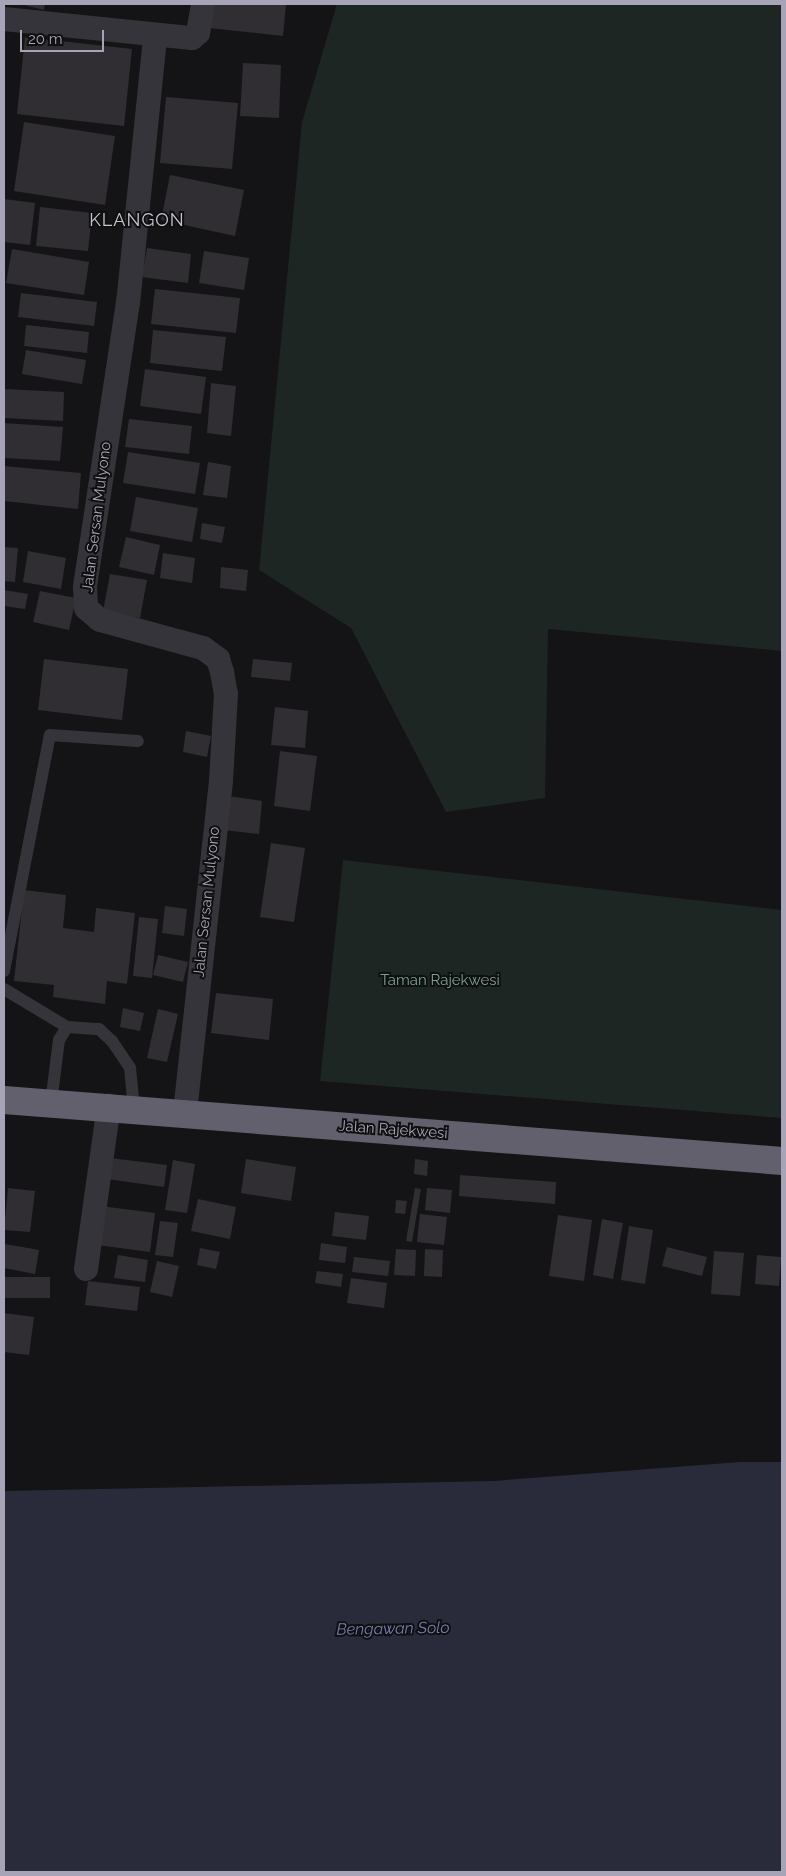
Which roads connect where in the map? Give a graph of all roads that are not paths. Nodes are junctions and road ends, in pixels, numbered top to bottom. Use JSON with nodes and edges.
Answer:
{"nodes":[{"id":1,"x":202,"y":4,"type":"edge"},
{"id":2,"x":4,"y":19,"type":"edge"},
{"id":3,"x":155,"y":38,"type":"junction"},
{"id":4,"x":138,"y":741,"type":"dead end"},
{"id":5,"x":4,"y":971,"type":"edge"},
{"id":6,"x":4,"y":989,"type":"edge"},
{"id":7,"x":68,"y":1027,"type":"junction"},
{"id":8,"x":4,"y":1100,"type":"edge"},
{"id":9,"x":51,"y":1103,"type":"junction"},
{"id":10,"x":121,"y":1107,"type":"junction"},
{"id":11,"x":185,"y":1114,"type":"junction"},
{"id":12,"x":782,"y":1160,"type":"edge"},
{"id":13,"x":86,"y":1269,"type":"dead end"}],
"edges":[{"from":1,"to":3,"type":"street"},
{"from":2,"to":3,"type":"street"},
{"from":3,"to":11,"type":"street","name":"Jalan Sersan Mulyono"},
{"from":4,"to":5,"type":"lane"},
{"from":6,"to":7,"type":"lane"},
{"from":7,"to":9,"type":"lane"},
{"from":7,"to":10,"type":"lane"},
{"from":8,"to":9,"type":"highway","name":"Jalan Rajekwesi"},
{"from":9,"to":10,"type":"highway","name":"Jalan Rajekwesi"},
{"from":10,"to":11,"type":"highway","name":"Jalan Rajekwesi"},
{"from":10,"to":13,"type":"street"},
{"from":11,"to":12,"type":"highway","name":"Jalan Rajekwesi"}]}
